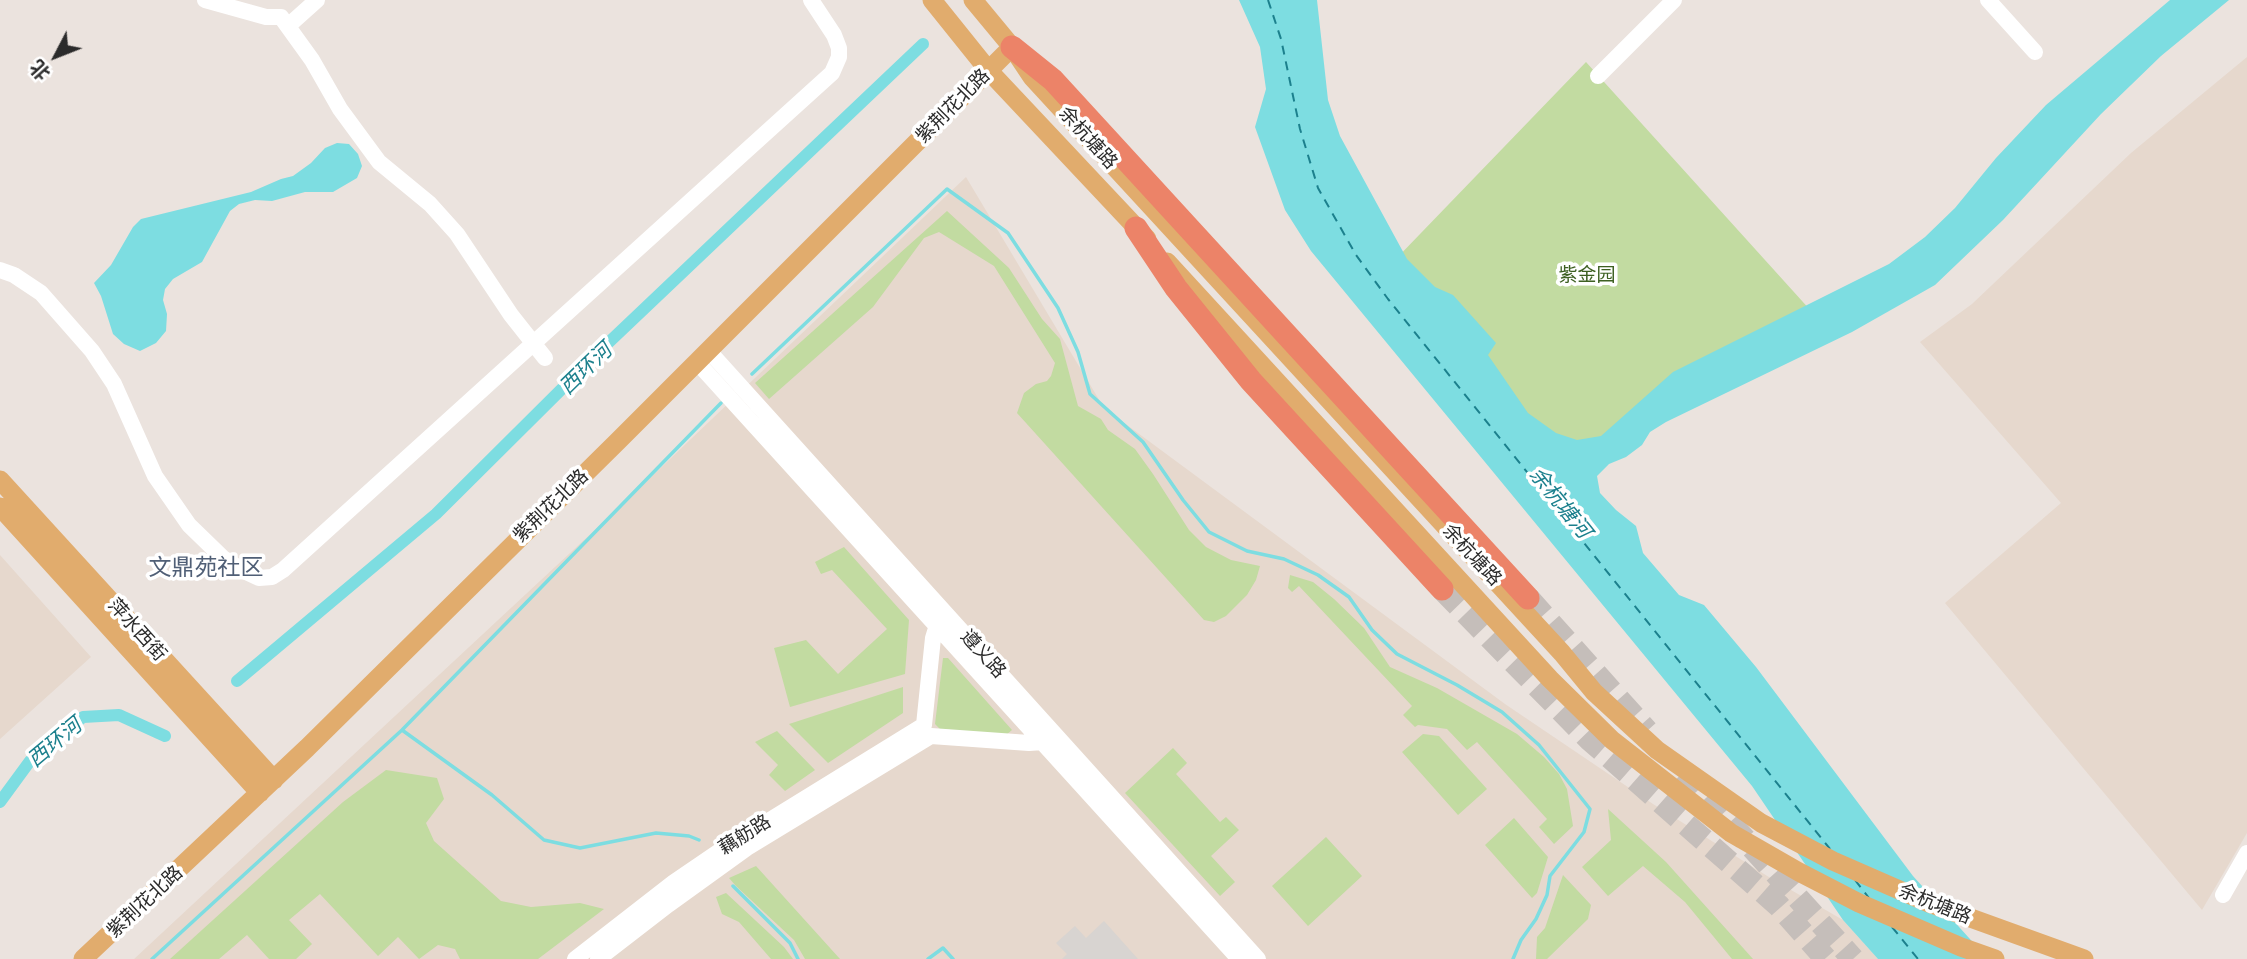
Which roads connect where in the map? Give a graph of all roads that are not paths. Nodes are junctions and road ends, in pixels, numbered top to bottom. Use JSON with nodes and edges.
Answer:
{"nodes":[{"id":1,"x":205,"y":0,"type":"edge"},
{"id":2,"x":317,"y":0,"type":"edge"},
{"id":3,"x":811,"y":0,"type":"edge"},
{"id":4,"x":932,"y":0,"type":"edge"},
{"id":5,"x":973,"y":0,"type":"edge"},
{"id":6,"x":1674,"y":0,"type":"edge"},
{"id":7,"x":1988,"y":0,"type":"edge"},
{"id":8,"x":288,"y":26,"type":"junction"},
{"id":9,"x":1012,"y":47,"type":"junction"},
{"id":10,"x":2035,"y":52,"type":"dead end"},
{"id":11,"x":989,"y":71,"type":"junction"},
{"id":12,"x":1598,"y":76,"type":"dead end"},
{"id":13,"x":1136,"y":228,"type":"junction"},
{"id":14,"x":0,"y":270,"type":"edge"},
{"id":15,"x":533,"y":342,"type":"junction"},
{"id":16,"x":702,"y":355,"type":"junction"},
{"id":17,"x":545,"y":358,"type":"dead end"},
{"id":18,"x":0,"y":480,"type":"edge"},
{"id":19,"x":0,"y":507,"type":"edge"},
{"id":20,"x":1442,"y":589,"type":"tunnel mouth"},
{"id":21,"x":1528,"y":598,"type":"tunnel mouth"},
{"id":22,"x":942,"y":620,"type":"junction"},
{"id":23,"x":176,"y":687,"type":"junction"},
{"id":24,"x":927,"y":730,"type":"junction"},
{"id":25,"x":1049,"y":737,"type":"junction"},
{"id":26,"x":267,"y":787,"type":"junction"},
{"id":27,"x":2247,"y":853,"type":"edge"},
{"id":28,"x":2223,"y":895,"type":"dead end"},
{"id":29,"x":83,"y":959,"type":"edge"},
{"id":30,"x":575,"y":959,"type":"edge"},
{"id":31,"x":598,"y":959,"type":"edge"},
{"id":32,"x":1239,"y":959,"type":"edge"},
{"id":33,"x":1258,"y":959,"type":"edge"},
{"id":34,"x":1996,"y":959,"type":"edge"},
{"id":35,"x":2084,"y":959,"type":"edge"}],
"edges":[{"from":1,"to":8,"type":"street"},
{"from":2,"to":8,"type":"street"},
{"from":3,"to":15,"type":"street"},
{"from":4,"to":11,"type":"main road","name":"余杭塘路"},
{"from":5,"to":9,"type":"main road","name":"余杭塘路"},
{"from":6,"to":12,"type":"street"},
{"from":7,"to":10,"type":"street"},
{"from":8,"to":15,"type":"street"},
{"from":9,"to":11,"type":"main road","name":"紫荆花北路"},
{"from":9,"to":21,"type":"highway"},
{"from":9,"to":35,"type":"main road","name":"余杭塘路"},
{"from":11,"to":13,"type":"main road","name":"余杭塘路"},
{"from":11,"to":16,"type":"main road","name":"紫荆花北路"},
{"from":13,"to":20,"type":"highway"},
{"from":13,"to":34,"type":"main road","name":"余杭塘路"},
{"from":14,"to":15,"type":"street"},
{"from":15,"to":17,"type":"street"},
{"from":16,"to":22,"type":"street","name":"遵义路"},
{"from":16,"to":26,"type":"main road","name":"紫荆花北路"},
{"from":18,"to":23,"type":"main road","name":"萍水西街"},
{"from":19,"to":23,"type":"main road","name":"萍水西街"},
{"from":22,"to":24,"type":"street"},
{"from":22,"to":25,"type":"street","name":"遵义路"},
{"from":23,"to":26,"type":"main road","name":"萍水西街"},
{"from":24,"to":25,"type":"street"},
{"from":24,"to":30,"type":"street","name":"藕舫路"},
{"from":24,"to":31,"type":"street","name":"藕舫路"},
{"from":25,"to":32,"type":"street","name":"遵义路"},
{"from":25,"to":33,"type":"street","name":"遵义路"},
{"from":26,"to":29,"type":"main road","name":"紫荆花北路"},
{"from":27,"to":28,"type":"street"}]}
